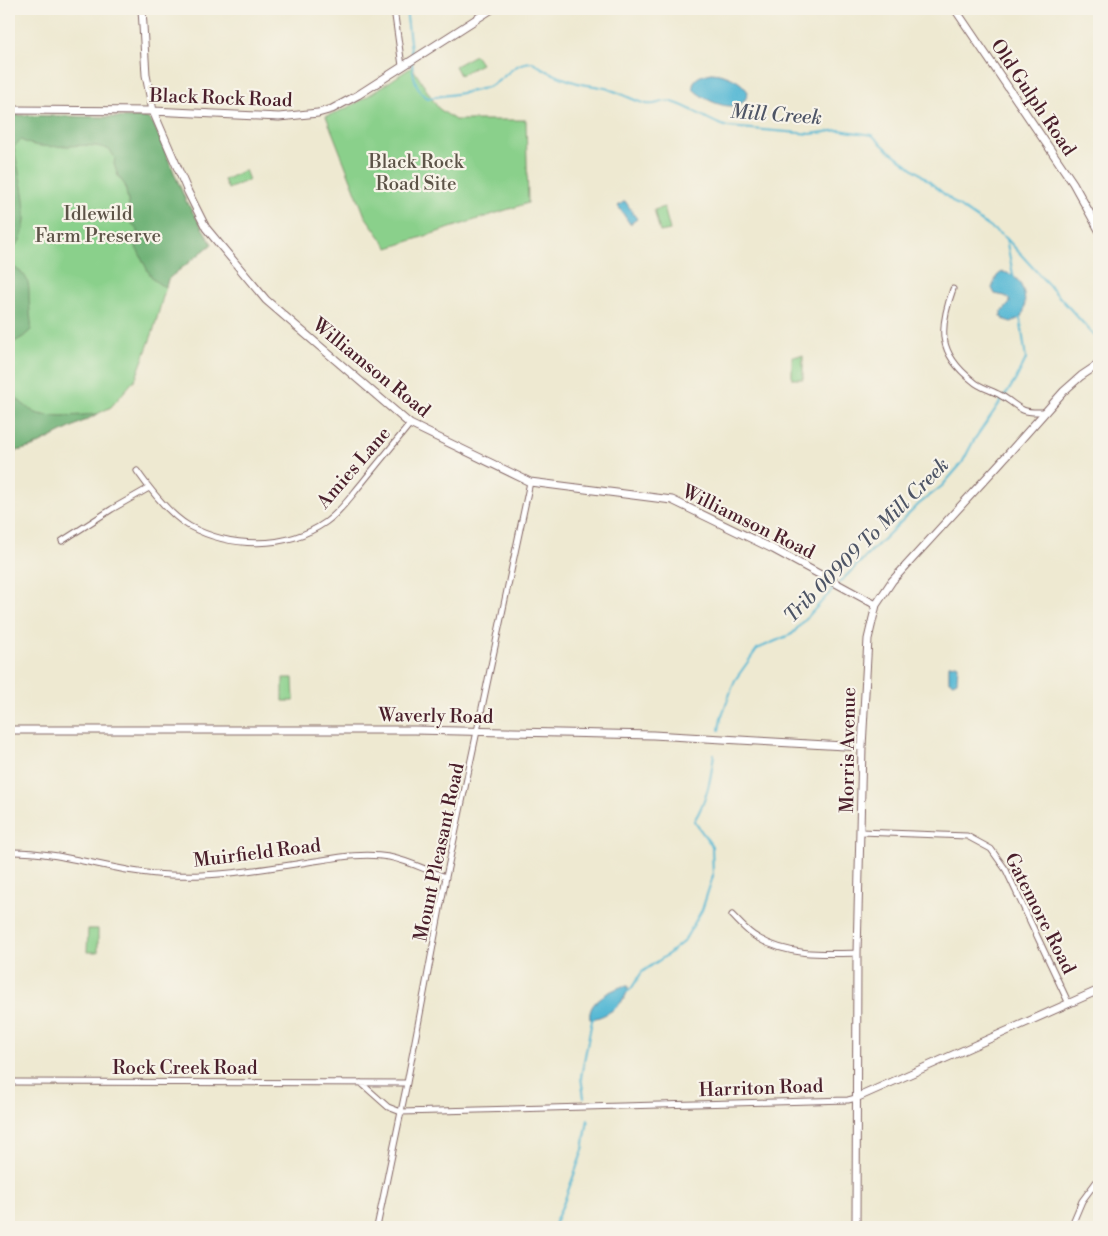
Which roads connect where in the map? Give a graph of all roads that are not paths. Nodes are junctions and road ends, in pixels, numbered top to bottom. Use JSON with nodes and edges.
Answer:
{"nodes":[{"id":1,"x":142,"y":9,"type":"edge"},
{"id":2,"x":394,"y":9,"type":"edge"},
{"id":3,"x":492,"y":9,"type":"edge"},
{"id":4,"x":955,"y":9,"type":"edge"},
{"id":5,"x":405,"y":64,"type":"junction"},
{"id":6,"x":9,"y":110,"type":"edge"},
{"id":7,"x":153,"y":111,"type":"junction"},
{"id":8,"x":1099,"y":230,"type":"edge"},
{"id":9,"x":953,"y":289,"type":"dead end"},
{"id":10,"x":1099,"y":364,"type":"edge"},
{"id":11,"x":1046,"y":412,"type":"junction"},
{"id":12,"x":410,"y":424,"type":"junction"},
{"id":13,"x":137,"y":471,"type":"dead end"},
{"id":14,"x":530,"y":482,"type":"junction"},
{"id":15,"x":149,"y":488,"type":"junction"},
{"id":16,"x":62,"y":541,"type":"dead end"},
{"id":17,"x":876,"y":605,"type":"junction"},
{"id":18,"x":9,"y":730,"type":"edge"},
{"id":19,"x":478,"y":732,"type":"junction"},
{"id":20,"x":862,"y":747,"type":"junction"},
{"id":21,"x":861,"y":832,"type":"junction"},
{"id":22,"x":9,"y":852,"type":"edge"},
{"id":23,"x":446,"y":878,"type":"junction"},
{"id":24,"x":732,"y":914,"type":"dead end"},
{"id":25,"x":857,"y":954,"type":"junction"},
{"id":26,"x":1099,"y":990,"type":"edge"},
{"id":27,"x":1069,"y":1004,"type":"junction"},
{"id":28,"x":9,"y":1082,"type":"edge"},
{"id":29,"x":361,"y":1083,"type":"junction"},
{"id":30,"x":407,"y":1083,"type":"junction"},
{"id":31,"x":856,"y":1098,"type":"junction"},
{"id":32,"x":401,"y":1112,"type":"junction"},
{"id":33,"x":1099,"y":1178,"type":"edge"},
{"id":34,"x":377,"y":1227,"type":"edge"},
{"id":35,"x":856,"y":1227,"type":"edge"},
{"id":36,"x":1071,"y":1227,"type":"edge"}],
"edges":[{"from":1,"to":7,"type":"street","name":"Williamson Road"},
{"from":2,"to":5,"type":"street"},
{"from":3,"to":5,"type":"street","name":"Black Rock Road"},
{"from":4,"to":8,"type":"street","name":"Old Gulph Road"},
{"from":5,"to":7,"type":"street","name":"Black Rock Road"},
{"from":6,"to":7,"type":"street","name":"Black Rock Road"},
{"from":7,"to":12,"type":"street","name":"Williamson Road"},
{"from":9,"to":11,"type":"street"},
{"from":10,"to":11,"type":"street","name":"Morris Avenue"},
{"from":11,"to":17,"type":"street","name":"Morris Avenue"},
{"from":12,"to":14,"type":"street","name":"Williamson Road"},
{"from":12,"to":15,"type":"street","name":"Amies Lane"},
{"from":13,"to":15,"type":"street","name":"Amies Lane"},
{"from":14,"to":17,"type":"street","name":"Williamson Road"},
{"from":14,"to":19,"type":"street","name":"Mount Pleasant Road"},
{"from":15,"to":16,"type":"street"},
{"from":17,"to":20,"type":"street","name":"Morris Avenue"},
{"from":18,"to":19,"type":"street","name":"Waverly Road"},
{"from":19,"to":20,"type":"street","name":"Waverly Road"},
{"from":19,"to":23,"type":"street","name":"Mount Pleasant Road"},
{"from":20,"to":21,"type":"street","name":"Morris Avenue"},
{"from":21,"to":25,"type":"street","name":"Morris Avenue"},
{"from":21,"to":27,"type":"street","name":"Gatemore Road"},
{"from":22,"to":23,"type":"street","name":"Muirfield Road"},
{"from":23,"to":30,"type":"street","name":"Mount Pleasant Road"},
{"from":24,"to":25,"type":"street"},
{"from":25,"to":31,"type":"street","name":"Morris Avenue"},
{"from":26,"to":27,"type":"street","name":"Harriton Road"},
{"from":27,"to":31,"type":"street","name":"Harriton Road"},
{"from":28,"to":29,"type":"street","name":"Rock Creek Road"},
{"from":29,"to":30,"type":"street","name":"Rock Creek Road"},
{"from":29,"to":32,"type":"street"},
{"from":30,"to":32,"type":"street","name":"Mount Pleasant Road"},
{"from":31,"to":32,"type":"street","name":"Harriton Road"},
{"from":31,"to":35,"type":"street","name":"Morris Avenue"},
{"from":32,"to":34,"type":"street","name":"Mount Pleasant Road"},
{"from":33,"to":36,"type":"street"}]}
